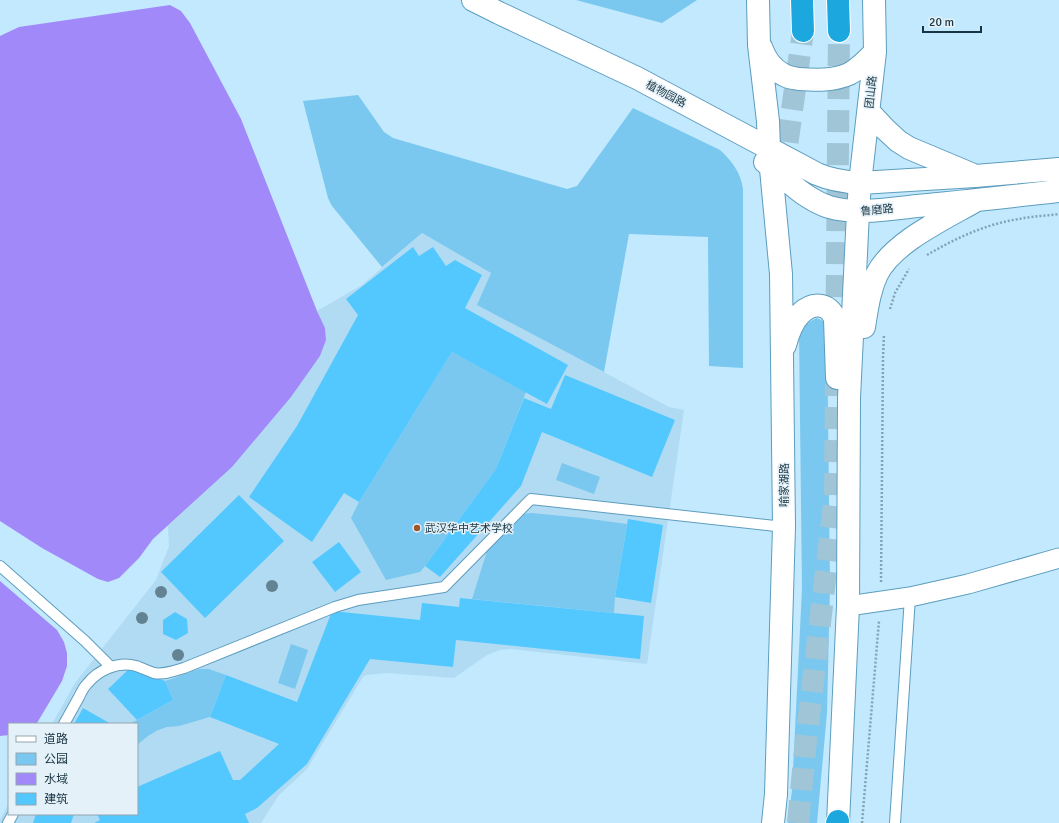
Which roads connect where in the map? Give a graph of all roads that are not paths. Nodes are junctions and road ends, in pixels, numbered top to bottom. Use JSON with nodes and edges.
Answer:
{"nodes":[{"id":1,"x":473,"y":0,"type":"edge"},
{"id":2,"x":758,"y":0,"type":"edge"},
{"id":3,"x":802,"y":0,"type":"edge"},
{"id":4,"x":838,"y":0,"type":"edge"},
{"id":5,"x":874,"y":0,"type":"edge"},
{"id":6,"x":803,"y":31,"type":"tunnel mouth"},
{"id":7,"x":839,"y":31,"type":"tunnel mouth"},
{"id":8,"x":759,"y":44,"type":"junction"},
{"id":9,"x":875,"y":52,"type":"junction"},
{"id":10,"x":869,"y":112,"type":"junction"},
{"id":11,"x":770,"y":157,"type":"junction"},
{"id":12,"x":1059,"y":169,"type":"edge"},
{"id":13,"x":975,"y":176,"type":"junction"},
{"id":14,"x":860,"y":183,"type":"junction"},
{"id":15,"x":1059,"y":191,"type":"edge"},
{"id":16,"x":977,"y":200,"type":"junction"},
{"id":17,"x":858,"y":212,"type":"junction"},
{"id":18,"x":782,"y":356,"type":"junction"},
{"id":19,"x":849,"y":398,"type":"junction"},
{"id":20,"x":784,"y":527,"type":"junction"},
{"id":21,"x":1059,"y":558,"type":"edge"},
{"id":22,"x":0,"y":566,"type":"edge"},
{"id":23,"x":910,"y":597,"type":"junction"},
{"id":24,"x":848,"y":606,"type":"junction"},
{"id":25,"x":111,"y":667,"type":"junction"},
{"id":26,"x":65,"y":723,"type":"edge"},
{"id":27,"x":838,"y":822,"type":"edge"},
{"id":28,"x":773,"y":823,"type":"edge"},
{"id":29,"x":895,"y":823,"type":"edge"}],
"edges":[{"from":1,"to":11,"type":"main road","name":"植物园路"},
{"from":2,"to":8,"type":"main road"},
{"from":3,"to":6,"type":"highway"},
{"from":4,"to":7,"type":"highway"},
{"from":5,"to":9,"type":"main road","name":"团山路"},
{"from":8,"to":9,"type":"main road"},
{"from":8,"to":11,"type":"main road"},
{"from":9,"to":10,"type":"main road","name":"团山路"},
{"from":10,"to":13,"type":"main road"},
{"from":10,"to":14,"type":"main road","name":"团山路"},
{"from":11,"to":14,"type":"main road","name":"植物园路"},
{"from":11,"to":17,"type":"main road","name":"鲁磨路"},
{"from":11,"to":18,"type":"main road","name":"喻家湖路"},
{"from":12,"to":13,"type":"main road"},
{"from":13,"to":14,"type":"main road"},
{"from":14,"to":17,"type":"main road"},
{"from":15,"to":16,"type":"main road","name":"鲁磨路"},
{"from":16,"to":17,"type":"main road","name":"鲁磨路"},
{"from":16,"to":19,"type":"main road"},
{"from":17,"to":19,"type":"main road"},
{"from":18,"to":19,"type":"main road"},
{"from":18,"to":20,"type":"main road","name":"喻家湖路"},
{"from":19,"to":24,"type":"main road"},
{"from":20,"to":25,"type":"lane"},
{"from":20,"to":28,"type":"main road","name":"喻家湖路"},
{"from":21,"to":23,"type":"street"},
{"from":22,"to":25,"type":"lane"},
{"from":23,"to":24,"type":"street"},
{"from":23,"to":29,"type":"lane"},
{"from":24,"to":27,"type":"main road"},
{"from":25,"to":26,"type":"lane"}]}
